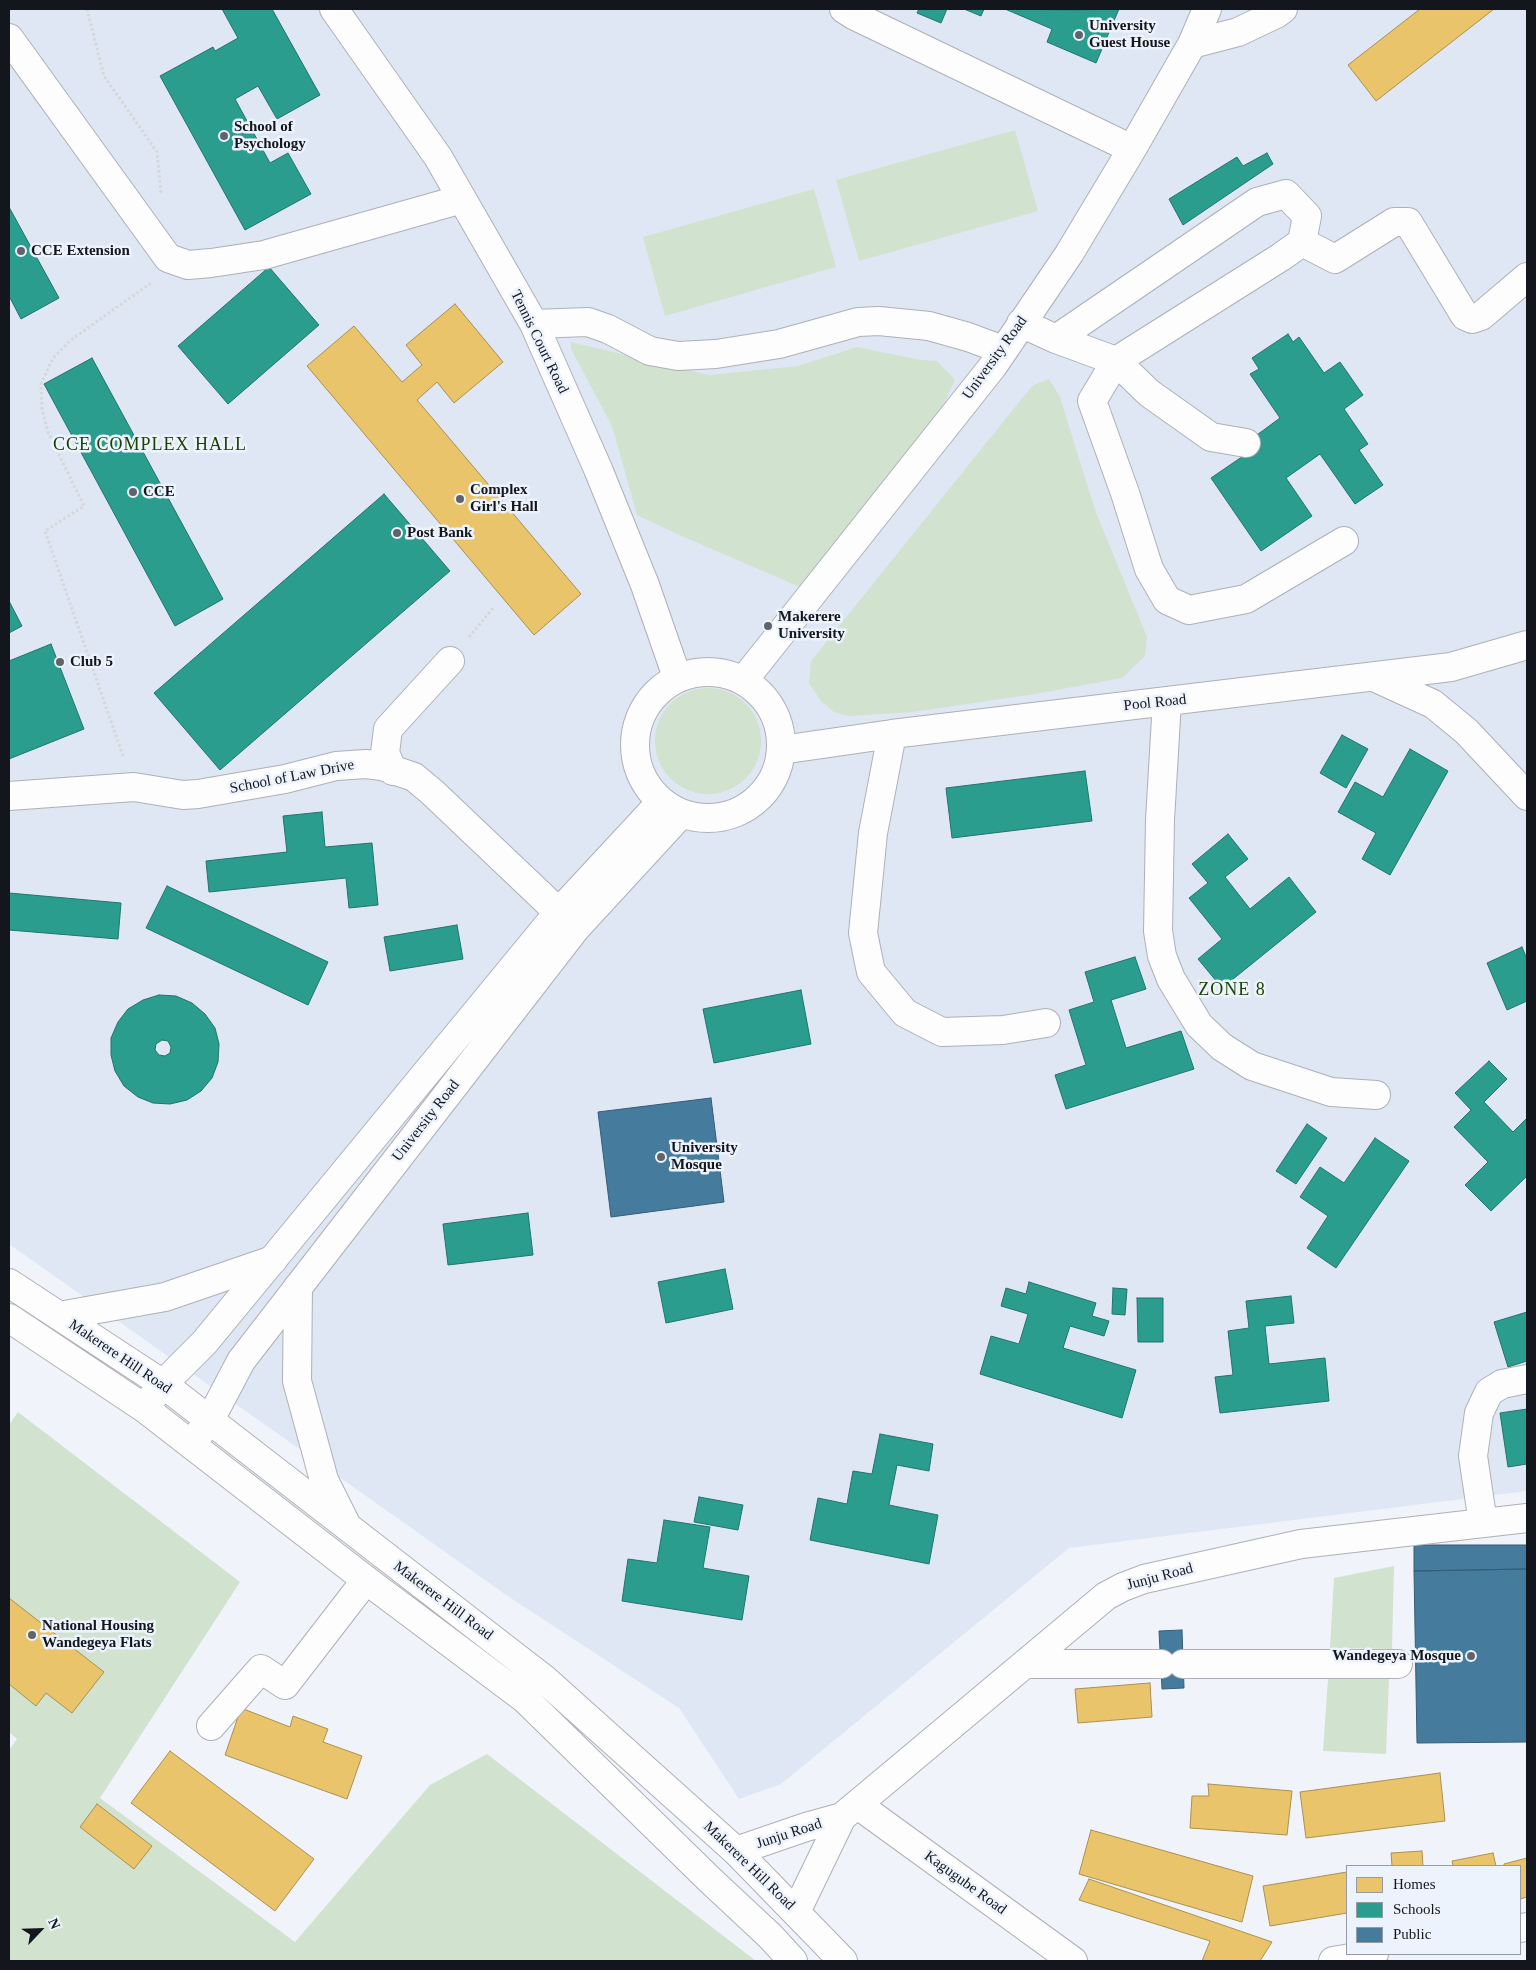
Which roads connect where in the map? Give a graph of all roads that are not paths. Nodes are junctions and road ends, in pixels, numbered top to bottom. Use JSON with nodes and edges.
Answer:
{"nodes":[{"id":1,"x":334,"y":9,"type":"edge"},
{"id":2,"x":844,"y":9,"type":"edge"},
{"id":3,"x":1208,"y":9,"type":"edge"},
{"id":4,"x":1283,"y":9,"type":"edge"},
{"id":5,"x":9,"y":38,"type":"edge"},
{"id":6,"x":1192,"y":44,"type":"junction"},
{"id":7,"x":1132,"y":149,"type":"junction"},
{"id":8,"x":462,"y":198,"type":"junction"},
{"id":9,"x":1302,"y":242,"type":"junction"},
{"id":10,"x":1527,"y":277,"type":"edge"},
{"id":11,"x":1021,"y":323,"type":"junction"},
{"id":12,"x":534,"y":324,"type":"junction"},
{"id":13,"x":1056,"y":339,"type":"junction"},
{"id":14,"x":1003,"y":350,"type":"junction"},
{"id":15,"x":1116,"y":361,"type":"junction"},
{"id":16,"x":1246,"y":442,"type":"dead end"},
{"id":17,"x":1344,"y":541,"type":"dead end"},
{"id":18,"x":1527,"y":645,"type":"edge"},
{"id":19,"x":450,"y":660,"type":"road end"},
{"id":20,"x":1374,"y":677,"type":"junction"},
{"id":21,"x":678,"y":678,"type":"junction"},
{"id":22,"x":744,"y":681,"type":"junction"},
{"id":23,"x":1166,"y":701,"type":"junction"},
{"id":24,"x":892,"y":734,"type":"junction"},
{"id":25,"x":781,"y":750,"type":"junction"},
{"id":26,"x":393,"y":771,"type":"junction"},
{"id":27,"x":9,"y":796,"type":"edge"},
{"id":28,"x":1527,"y":796,"type":"edge"},
{"id":29,"x":671,"y":808,"type":"junction"},
{"id":30,"x":567,"y":920,"type":"junction"},
{"id":31,"x":1046,"y":1023,"type":"dead end"},
{"id":32,"x":1376,"y":1095,"type":"dead end"},
{"id":33,"x":273,"y":1260,"type":"junction"},
{"id":34,"x":9,"y":1283,"type":"edge"},
{"id":35,"x":298,"y":1287,"type":"junction"},
{"id":36,"x":59,"y":1316,"type":"junction"},
{"id":37,"x":9,"y":1318,"type":"edge"},
{"id":38,"x":1527,"y":1379,"type":"edge"},
{"id":39,"x":163,"y":1384,"type":"junction"},
{"id":40,"x":144,"y":1408,"type":"junction"},
{"id":41,"x":210,"y":1420,"type":"junction"},
{"id":42,"x":192,"y":1444,"type":"junction"},
{"id":43,"x":1527,"y":1518,"type":"edge"},
{"id":44,"x":1483,"y":1523,"type":"junction"},
{"id":45,"x":348,"y":1529,"type":"junction"},
{"id":46,"x":366,"y":1580,"type":"junction"},
{"id":47,"x":1026,"y":1664,"type":"junction"},
{"id":48,"x":1398,"y":1664,"type":"dead end"},
{"id":49,"x":211,"y":1726,"type":"dead end"},
{"id":50,"x":850,"y":1811,"type":"junction"},
{"id":51,"x":736,"y":1852,"type":"junction"},
{"id":52,"x":796,"y":1912,"type":"junction"},
{"id":53,"x":1368,"y":1955,"type":"edge"},
{"id":54,"x":793,"y":1961,"type":"edge"},
{"id":55,"x":843,"y":1961,"type":"edge"},
{"id":56,"x":1073,"y":1961,"type":"edge"},
{"id":57,"x":1333,"y":1961,"type":"edge"}],
"edges":[{"from":1,"to":8,"type":"main road","name":"Tennis Court Road"},
{"from":2,"to":7,"type":"main road"},
{"from":3,"to":6,"type":"main road","name":"University Road"},
{"from":4,"to":6,"type":"main road"},
{"from":5,"to":8,"type":"main road"},
{"from":6,"to":7,"type":"main road","name":"University Road"},
{"from":7,"to":11,"type":"main road","name":"University Road"},
{"from":8,"to":12,"type":"main road","name":"Tennis Court Road"},
{"from":9,"to":10,"type":"main road"},
{"from":9,"to":13,"type":"main road"},
{"from":9,"to":15,"type":"main road"},
{"from":11,"to":13,"type":"main road"},
{"from":11,"to":14,"type":"main road","name":"University Road"},
{"from":12,"to":14,"type":"main road"},
{"from":12,"to":21,"type":"main road","name":"Tennis Court Road"},
{"from":13,"to":15,"type":"main road"},
{"from":14,"to":22,"type":"main road","name":"University Road"},
{"from":15,"to":16,"type":"main road"},
{"from":15,"to":17,"type":"main road"},
{"from":18,"to":20,"type":"main road","name":"Pool Road"},
{"from":19,"to":26,"type":"main road"},
{"from":20,"to":23,"type":"main road","name":"Pool Road"},
{"from":20,"to":28,"type":"main road"},
{"from":21,"to":22,"type":"main road"},
{"from":21,"to":29,"type":"main road"},
{"from":22,"to":25,"type":"main road"},
{"from":23,"to":24,"type":"main road","name":"Pool Road"},
{"from":23,"to":32,"type":"main road"},
{"from":24,"to":25,"type":"main road","name":"Pool Road"},
{"from":24,"to":31,"type":"main road"},
{"from":25,"to":29,"type":"main road"},
{"from":26,"to":27,"type":"main road","name":"School of Law Drive"},
{"from":26,"to":30,"type":"main road","name":"School of Law Drive"},
{"from":29,"to":30,"type":"main road","name":"University Road"},
{"from":30,"to":33,"type":"main road","name":"University Road"},
{"from":30,"to":35,"type":"main road","name":"University Road"},
{"from":33,"to":36,"type":"main road"},
{"from":33,"to":39,"type":"main road","name":"University Road"},
{"from":34,"to":36,"type":"main road","name":"Makerere Hill Road"},
{"from":35,"to":41,"type":"main road","name":"University Road"},
{"from":35,"to":45,"type":"main road"},
{"from":36,"to":39,"type":"main road","name":"Makerere Hill Road"},
{"from":37,"to":40,"type":"main road","name":"Makerere Hill Road"},
{"from":38,"to":44,"type":"main road"},
{"from":39,"to":40,"type":"main road","name":"University Road"},
{"from":39,"to":41,"type":"main road","name":"Makerere Hill Road"},
{"from":40,"to":42,"type":"main road","name":"Makerere Hill Road"},
{"from":41,"to":42,"type":"main road","name":"University Road"},
{"from":41,"to":45,"type":"main road","name":"Makerere Hill Road"},
{"from":42,"to":46,"type":"main road","name":"Makerere Hill Road"},
{"from":43,"to":44,"type":"main road","name":"Junju Road"},
{"from":44,"to":47,"type":"main road","name":"Junju Road"},
{"from":45,"to":51,"type":"main road","name":"Makerere Hill Road"},
{"from":46,"to":49,"type":"main road"},
{"from":46,"to":54,"type":"main road","name":"Makerere Hill Road"},
{"from":47,"to":48,"type":"main road"},
{"from":47,"to":50,"type":"main road","name":"Junju Road"},
{"from":50,"to":51,"type":"main road","name":"Junju Road"},
{"from":50,"to":52,"type":"main road","name":"Junju Road"},
{"from":50,"to":56,"type":"main road","name":"Kagugube Road"},
{"from":51,"to":52,"type":"main road","name":"Makerere Hill Road"},
{"from":52,"to":55,"type":"main road","name":"Makerere Hill Road"},
{"from":53,"to":57,"type":"main road"}]}
